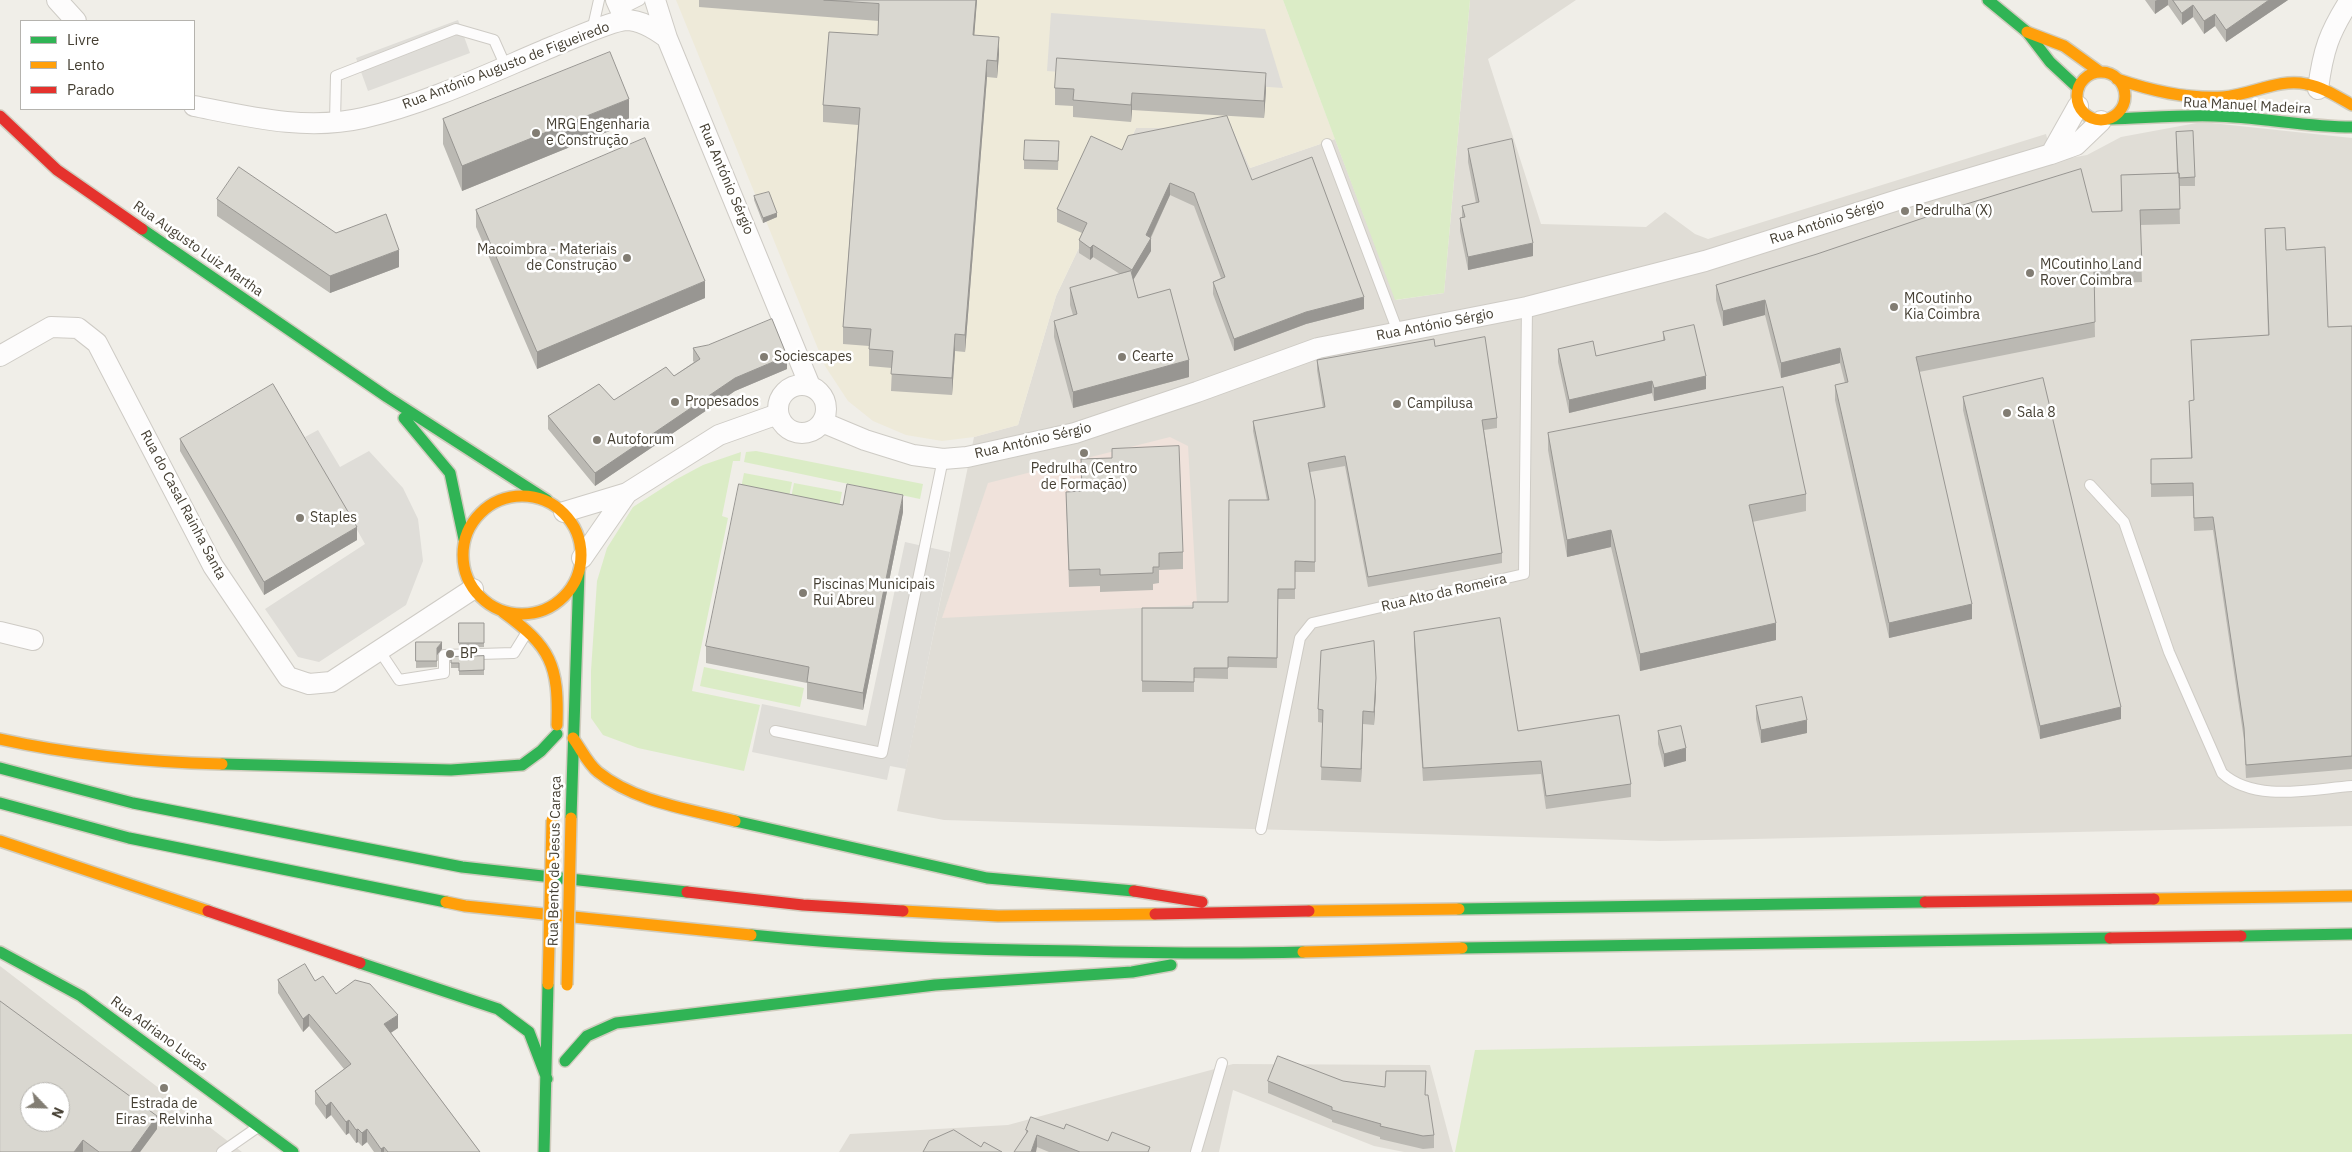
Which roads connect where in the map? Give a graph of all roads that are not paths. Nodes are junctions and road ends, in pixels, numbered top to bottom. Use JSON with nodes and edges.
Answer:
{"nodes":[{"id":1,"x":57,"y":0,"type":"edge"},
{"id":2,"x":640,"y":0,"type":"edge"},
{"id":3,"x":655,"y":0,"type":"edge"},
{"id":4,"x":1988,"y":0,"type":"edge"},
{"id":5,"x":2350,"y":0,"type":"edge"},
{"id":6,"x":610,"y":1,"type":"edge"},
{"id":7,"x":75,"y":20,"type":"edge"},
{"id":8,"x":625,"y":20,"type":"junction"},
{"id":9,"x":592,"y":31,"type":"junction"},
{"id":10,"x":2027,"y":32,"type":"junction"},
{"id":11,"x":667,"y":38,"type":"junction"},
{"id":12,"x":506,"y":66,"type":"junction"},
{"id":13,"x":2100,"y":72,"type":"junction"},
{"id":14,"x":2117,"y":79,"type":"junction"},
{"id":15,"x":2319,"y":93,"type":"junction"},
{"id":16,"x":2078,"y":97,"type":"junction"},
{"id":17,"x":2352,"y":105,"type":"edge"},
{"id":18,"x":195,"y":106,"type":"edge"},
{"id":19,"x":2314,"y":113,"type":"dead end"},
{"id":20,"x":0,"y":116,"type":"edge"},
{"id":21,"x":2105,"y":120,"type":"junction"},
{"id":22,"x":335,"y":122,"type":"junction"},
{"id":23,"x":2298,"y":122,"type":"junction"},
{"id":24,"x":2352,"y":127,"type":"edge"},
{"id":25,"x":1327,"y":144,"type":"dead end"},
{"id":26,"x":2051,"y":154,"type":"junction"},
{"id":27,"x":1527,"y":307,"type":"junction"},
{"id":28,"x":1398,"y":332,"type":"junction"},
{"id":29,"x":0,"y":356,"type":"edge"},
{"id":30,"x":810,"y":386,"type":"junction"},
{"id":31,"x":387,"y":397,"type":"junction"},
{"id":32,"x":778,"y":414,"type":"junction"},
{"id":33,"x":822,"y":422,"type":"junction"},
{"id":34,"x":943,"y":459,"type":"junction"},
{"id":35,"x":2090,"y":485,"type":"dead end"},
{"id":36,"x":627,"y":493,"type":"junction"},
{"id":37,"x":547,"y":500,"type":"junction"},
{"id":38,"x":564,"y":512,"type":"junction"},
{"id":39,"x":464,"y":539,"type":"junction"},
{"id":40,"x":580,"y":565,"type":"junction"},
{"id":41,"x":473,"y":589,"type":"junction"},
{"id":42,"x":504,"y":612,"type":"junction"},
{"id":43,"x":527,"y":631,"type":"junction"},
{"id":44,"x":0,"y":632,"type":"edge"},
{"id":45,"x":33,"y":640,"type":"dead end"},
{"id":46,"x":379,"y":650,"type":"junction"},
{"id":47,"x":775,"y":731,"type":"dead end"},
{"id":48,"x":557,"y":734,"type":"junction"},
{"id":49,"x":573,"y":738,"type":"junction"},
{"id":50,"x":0,"y":739,"type":"edge"},
{"id":51,"x":556,"y":752,"type":"dead end"},
{"id":52,"x":0,"y":768,"type":"edge"},
{"id":53,"x":2352,"y":786,"type":"edge"},
{"id":54,"x":0,"y":803,"type":"edge"},
{"id":55,"x":552,"y":812,"type":"dead end"},
{"id":56,"x":1261,"y":829,"type":"dead end"},
{"id":57,"x":0,"y":841,"type":"edge"},
{"id":58,"x":2352,"y":896,"type":"edge"},
{"id":59,"x":1265,"y":913,"type":"junction"},
{"id":60,"x":2352,"y":934,"type":"edge"},
{"id":61,"x":0,"y":952,"type":"edge"},
{"id":62,"x":1232,"y":954,"type":"junction"},
{"id":63,"x":567,"y":990,"type":"dead end"},
{"id":64,"x":565,"y":1042,"type":"dead end"},
{"id":65,"x":1222,"y":1064,"type":"dead end"},
{"id":66,"x":547,"y":1079,"type":"junction"},
{"id":67,"x":259,"y":1127,"type":"junction"},
{"id":68,"x":222,"y":1152,"type":"edge"},
{"id":69,"x":293,"y":1152,"type":"edge"},
{"id":70,"x":544,"y":1152,"type":"edge"},
{"id":71,"x":1196,"y":1152,"type":"edge"}],
"edges":[{"from":1,"to":7,"type":"street"},
{"from":2,"to":6,"type":"lane"},
{"from":3,"to":11,"type":"street","name":"Rua António Sérgio"},
{"from":4,"to":10,"type":"main road"},
{"from":5,"to":15,"type":"street"},
{"from":6,"to":8,"type":"street"},
{"from":6,"to":9,"type":"lane"},
{"from":8,"to":9,"type":"street","name":"Rua António Augusto de Figueiredo"},
{"from":8,"to":11,"type":"street","name":"Rua António Augusto de Figueiredo"},
{"from":9,"to":12,"type":"street","name":"Rua António Augusto de Figueiredo"},
{"from":10,"to":13,"type":"main road"},
{"from":10,"to":16,"type":"main road"},
{"from":11,"to":30,"type":"street","name":"Rua António Sérgio"},
{"from":12,"to":22,"type":"street","name":"Rua António Augusto de Figueiredo"},
{"from":12,"to":22,"type":"lane"},
{"from":13,"to":14,"type":"main road"},
{"from":13,"to":16,"type":"main road"},
{"from":14,"to":15,"type":"main road","name":"Rua Manuel Madeira"},
{"from":14,"to":21,"type":"main road"},
{"from":15,"to":17,"type":"main road","name":"Rua Manuel Madeira"},
{"from":16,"to":21,"type":"main road"},
{"from":16,"to":26,"type":"street"},
{"from":18,"to":22,"type":"street","name":"Rua António Augusto de Figueiredo"},
{"from":19,"to":23,"type":"main road"},
{"from":20,"to":31,"type":"main road","name":"Rua Augusto Luiz Martha"},
{"from":21,"to":23,"type":"main road","name":"Rua Manuel Madeira"},
{"from":21,"to":26,"type":"street","name":"Rua António Sérgio"},
{"from":23,"to":24,"type":"main road","name":"Rua Manuel Madeira"},
{"from":25,"to":28,"type":"lane"},
{"from":26,"to":27,"type":"street","name":"Rua António Sérgio"},
{"from":27,"to":28,"type":"street","name":"Rua António Sérgio"},
{"from":27,"to":56,"type":"lane","name":"Rua Alto da Romeira"},
{"from":28,"to":34,"type":"street","name":"Rua António Sérgio"},
{"from":29,"to":46,"type":"street","name":"Rua do Casal Rainha Santa"},
{"from":30,"to":32,"type":"street"},
{"from":30,"to":33,"type":"street"},
{"from":31,"to":37,"type":"main road","name":"Rua Augusto Luiz Martha"},
{"from":31,"to":39,"type":"main road","name":"Rua Augusto Luiz Martha"},
{"from":32,"to":33,"type":"street"},
{"from":32,"to":36,"type":"street"},
{"from":33,"to":34,"type":"street","name":"Rua António Sérgio"},
{"from":34,"to":47,"type":"lane"},
{"from":35,"to":53,"type":"lane"},
{"from":36,"to":38,"type":"street"},
{"from":36,"to":40,"type":"street"},
{"from":37,"to":38,"type":"main road"},
{"from":37,"to":39,"type":"main road"},
{"from":38,"to":40,"type":"main road"},
{"from":39,"to":41,"type":"main road"},
{"from":40,"to":42,"type":"main road"},
{"from":40,"to":49,"type":"main road","name":"Rua Bento de Jesus Caraça"},
{"from":41,"to":42,"type":"main road"},
{"from":41,"to":46,"type":"street","name":"Rua do Casal Rainha Santa"},
{"from":42,"to":43,"type":"main road"},
{"from":43,"to":46,"type":"lane"},
{"from":43,"to":48,"type":"main road"},
{"from":44,"to":45,"type":"street"},
{"from":48,"to":50,"type":"main road"},
{"from":48,"to":51,"type":"main road"},
{"from":49,"to":59,"type":"main road"},
{"from":49,"to":63,"type":"main road","name":"Rua Bento de Jesus Caraça","bridge":true},
{"from":52,"to":59,"type":"main road"},
{"from":54,"to":62,"type":"main road"},
{"from":55,"to":66,"type":"main road","name":"Rua Bento de Jesus Caraça","bridge":true},
{"from":57,"to":66,"type":"main road"},
{"from":58,"to":59,"type":"main road"},
{"from":60,"to":62,"type":"main road"},
{"from":61,"to":67,"type":"main road","name":"Rua Adriano Lucas"},
{"from":62,"to":64,"type":"main road"},
{"from":65,"to":71,"type":"lane"},
{"from":66,"to":70,"type":"main road","name":"Rua Bento de Jesus Caraça"},
{"from":67,"to":68,"type":"lane"},
{"from":67,"to":69,"type":"main road","name":"Rua Adriano Lucas"}]}
